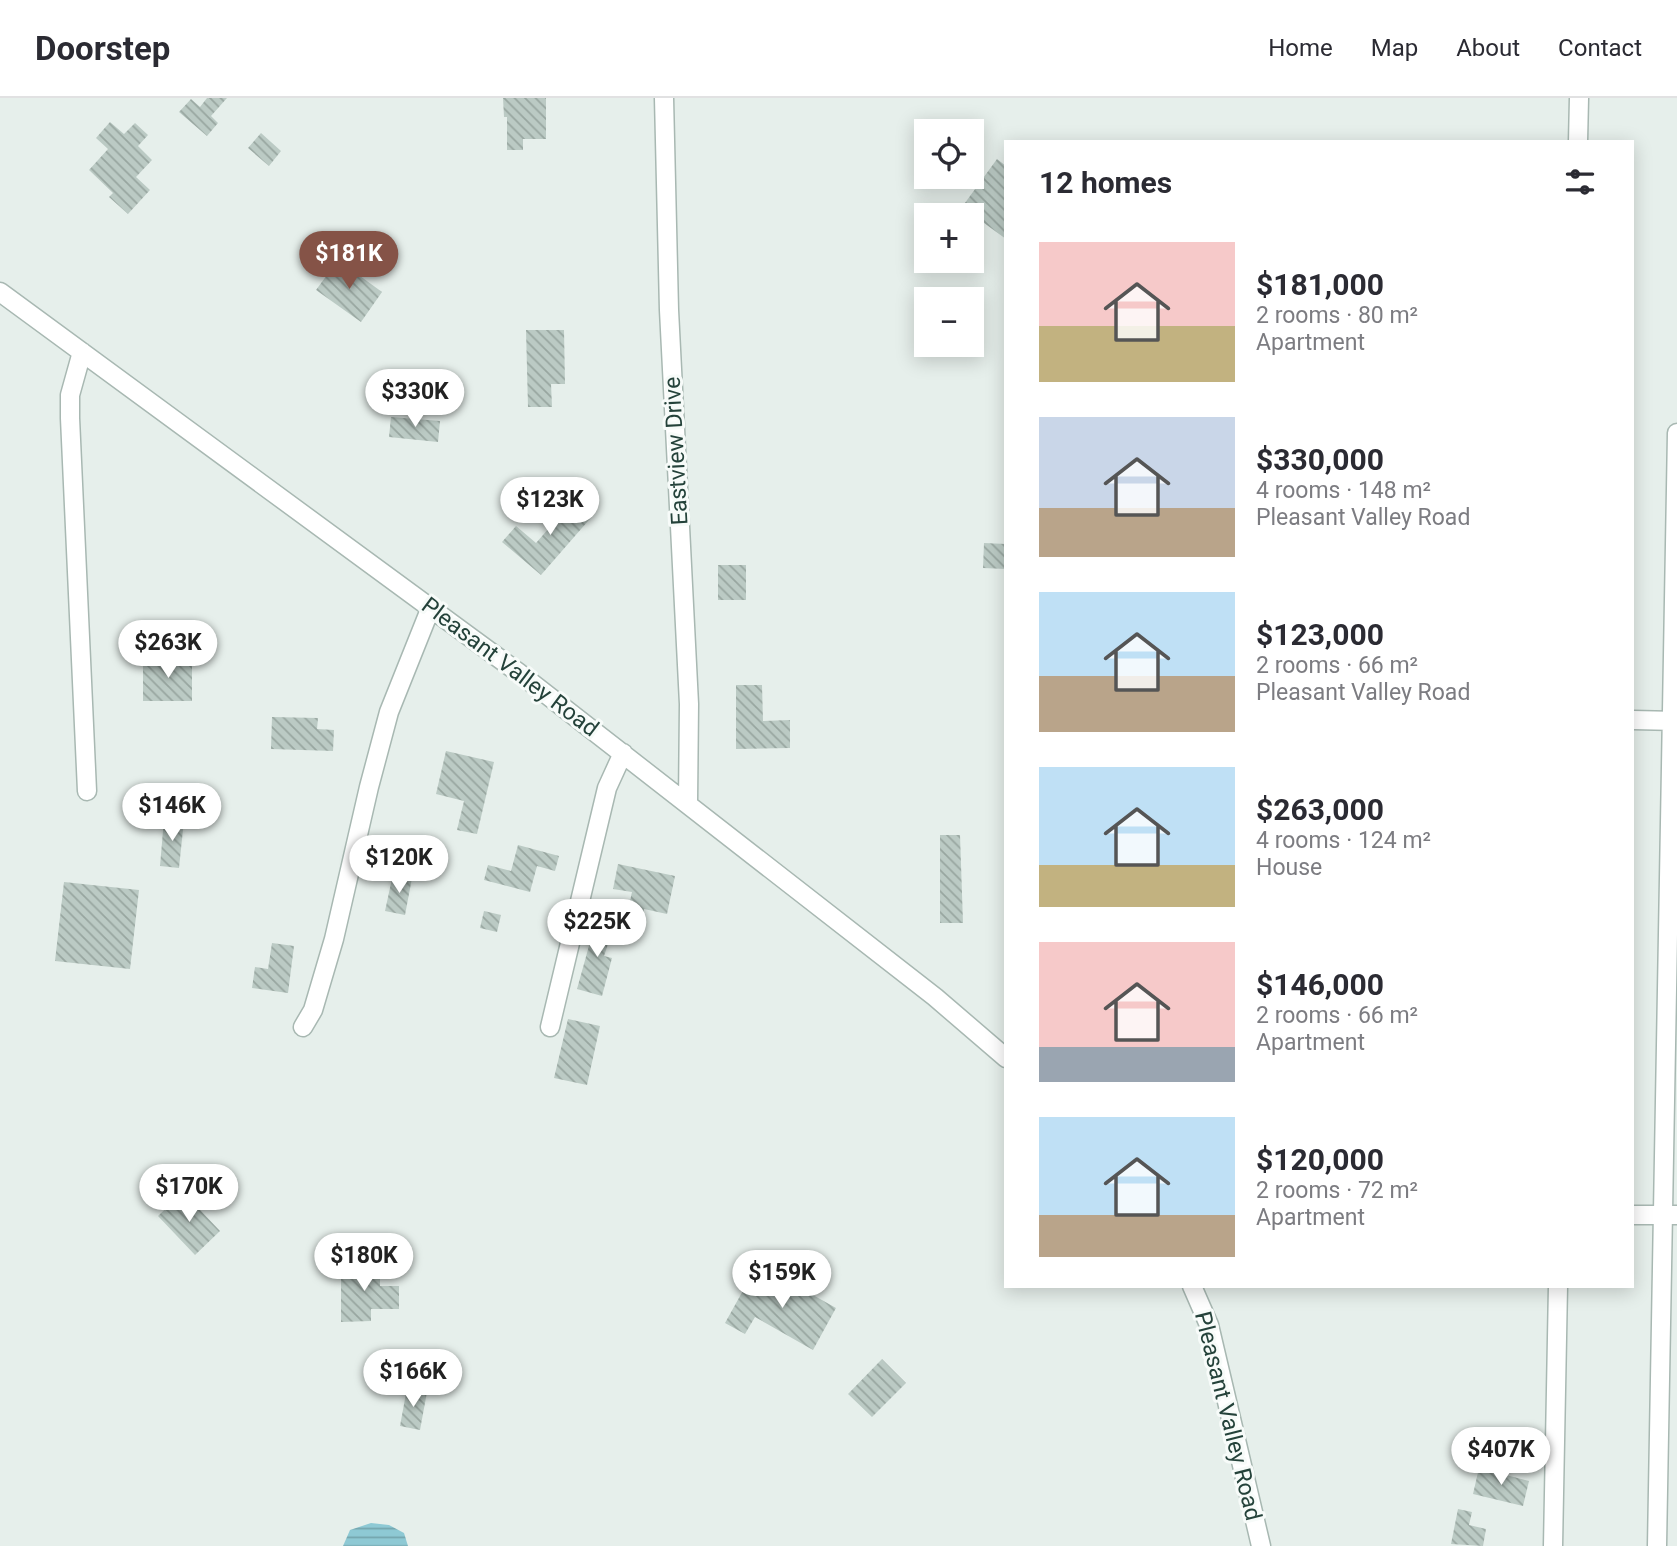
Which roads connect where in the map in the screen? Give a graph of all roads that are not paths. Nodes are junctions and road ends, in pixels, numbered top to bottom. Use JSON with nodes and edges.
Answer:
{"nodes":[{"id":1,"x":664,"y":98,"type":"edge"},
{"id":2,"x":1579,"y":98,"type":"edge"},
{"id":3,"x":1578,"y":140,"type":"edge"},
{"id":4,"x":0,"y":292,"type":"edge"},
{"id":5,"x":82,"y":352,"type":"junction"},
{"id":6,"x":1677,"y":433,"type":"edge"},
{"id":7,"x":431,"y":607,"type":"junction"},
{"id":8,"x":1634,"y":720,"type":"edge"},
{"id":9,"x":1674,"y":721,"type":"edge"},
{"id":10,"x":624,"y":753,"type":"junction"},
{"id":11,"x":87,"y":791,"type":"dead end"},
{"id":12,"x":688,"y":803,"type":"junction"},
{"id":13,"x":1672,"y":956,"type":"edge"},
{"id":14,"x":303,"y":1027,"type":"dead end"},
{"id":15,"x":550,"y":1027,"type":"dead end"},
{"id":16,"x":1004,"y":1056,"type":"edge"},
{"id":17,"x":1634,"y":1214,"type":"edge"},
{"id":18,"x":1670,"y":1215,"type":"edge"},
{"id":19,"x":1193,"y":1288,"type":"edge"},
{"id":20,"x":1558,"y":1288,"type":"edge"},
{"id":21,"x":1668,"y":1400,"type":"edge"},
{"id":22,"x":1261,"y":1546,"type":"edge"},
{"id":23,"x":1553,"y":1546,"type":"edge"},
{"id":24,"x":1657,"y":1546,"type":"edge"}],
"edges":[{"from":1,"to":12,"type":"street","name":"Eastview Drive"},
{"from":2,"to":3,"type":"street"},
{"from":4,"to":5,"type":"street","name":"Pleasant Valley Road"},
{"from":5,"to":7,"type":"street","name":"Pleasant Valley Road"},
{"from":5,"to":11,"type":"street"},
{"from":6,"to":9,"type":"street"},
{"from":7,"to":10,"type":"street","name":"Pleasant Valley Road"},
{"from":7,"to":14,"type":"street"},
{"from":8,"to":9,"type":"street"},
{"from":9,"to":13,"type":"street"},
{"from":10,"to":12,"type":"street","name":"Pleasant Valley Road"},
{"from":10,"to":15,"type":"street"},
{"from":12,"to":16,"type":"street","name":"Pleasant Valley Road"},
{"from":13,"to":18,"type":"street"},
{"from":17,"to":18,"type":"street"},
{"from":18,"to":21,"type":"street"},
{"from":19,"to":22,"type":"street","name":"Pleasant Valley Road"},
{"from":20,"to":23,"type":"street"},
{"from":21,"to":24,"type":"street"}]}
